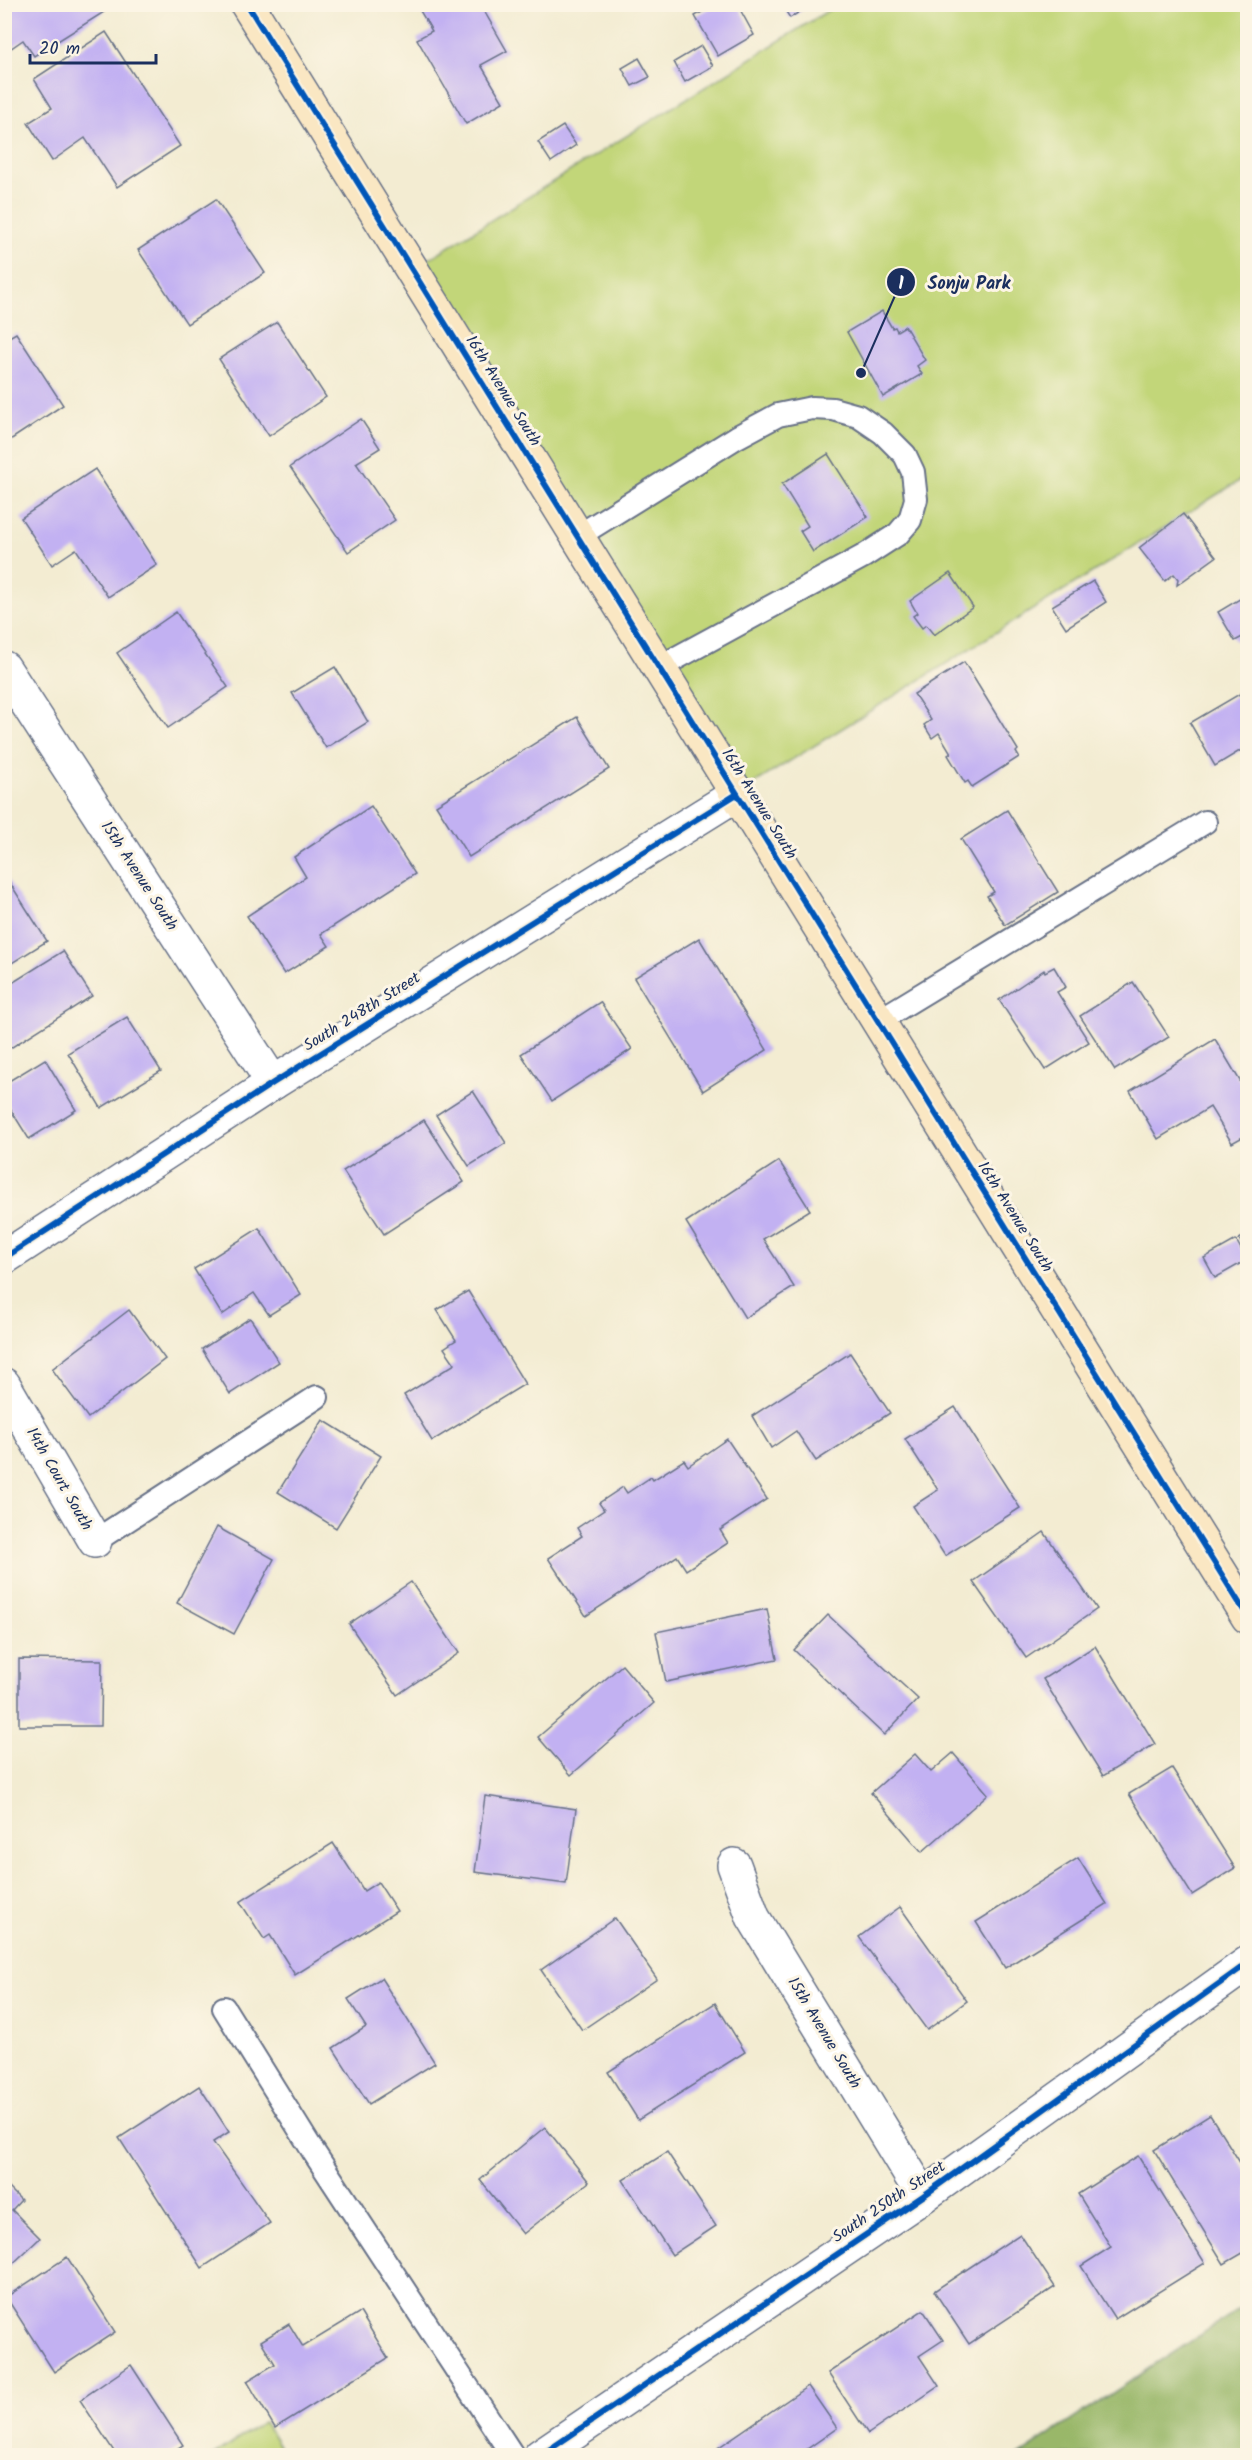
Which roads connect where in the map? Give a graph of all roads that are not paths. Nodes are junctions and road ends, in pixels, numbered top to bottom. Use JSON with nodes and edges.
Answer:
{"nodes":[{"id":1,"x":247,"y":4,"type":"edge"},
{"id":2,"x":578,"y":536,"type":"junction"},
{"id":3,"x":4,"y":668,"type":"edge"},
{"id":4,"x":658,"y":668,"type":"junction"},
{"id":5,"x":737,"y":794,"type":"junction"},
{"id":6,"x":1205,"y":822,"type":"dead end"},
{"id":7,"x":878,"y":1021,"type":"junction"},
{"id":8,"x":273,"y":1083,"type":"junction"},
{"id":9,"x":4,"y":1258,"type":"edge"},
{"id":10,"x":4,"y":1385,"type":"edge"},
{"id":11,"x":317,"y":1397,"type":"dead end"},
{"id":12,"x":95,"y":1541,"type":"joint"},
{"id":13,"x":1248,"y":1617,"type":"edge"},
{"id":14,"x":734,"y":1865,"type":"dead end"},
{"id":15,"x":1248,"y":1963,"type":"edge"},
{"id":16,"x":224,"y":2008,"type":"dead end"},
{"id":17,"x":923,"y":2196,"type":"junction"},
{"id":18,"x":513,"y":2456,"type":"edge"},
{"id":19,"x":540,"y":2456,"type":"edge"}],
"edges":[{"from":1,"to":2,"type":"main road","name":"16th Avenue South"},
{"from":2,"to":4,"type":"main road","name":"16th Avenue South"},
{"from":2,"to":4,"type":"lane"},
{"from":3,"to":8,"type":"street","name":"15th Avenue South"},
{"from":4,"to":5,"type":"main road","name":"16th Avenue South"},
{"from":5,"to":7,"type":"main road","name":"16th Avenue South"},
{"from":5,"to":8,"type":"street","name":"South 248th Street"},
{"from":6,"to":7,"type":"lane"},
{"from":7,"to":13,"type":"main road","name":"16th Avenue South"},
{"from":8,"to":9,"type":"street","name":"South 248th Street"},
{"from":10,"to":12,"type":"street","name":"14th Court South"},
{"from":11,"to":12,"type":"lane"},
{"from":14,"to":17,"type":"street","name":"15th Avenue South"},
{"from":15,"to":17,"type":"street","name":"South 250th Street"},
{"from":16,"to":18,"type":"lane"},
{"from":17,"to":19,"type":"street","name":"South 250th Street"}]}
